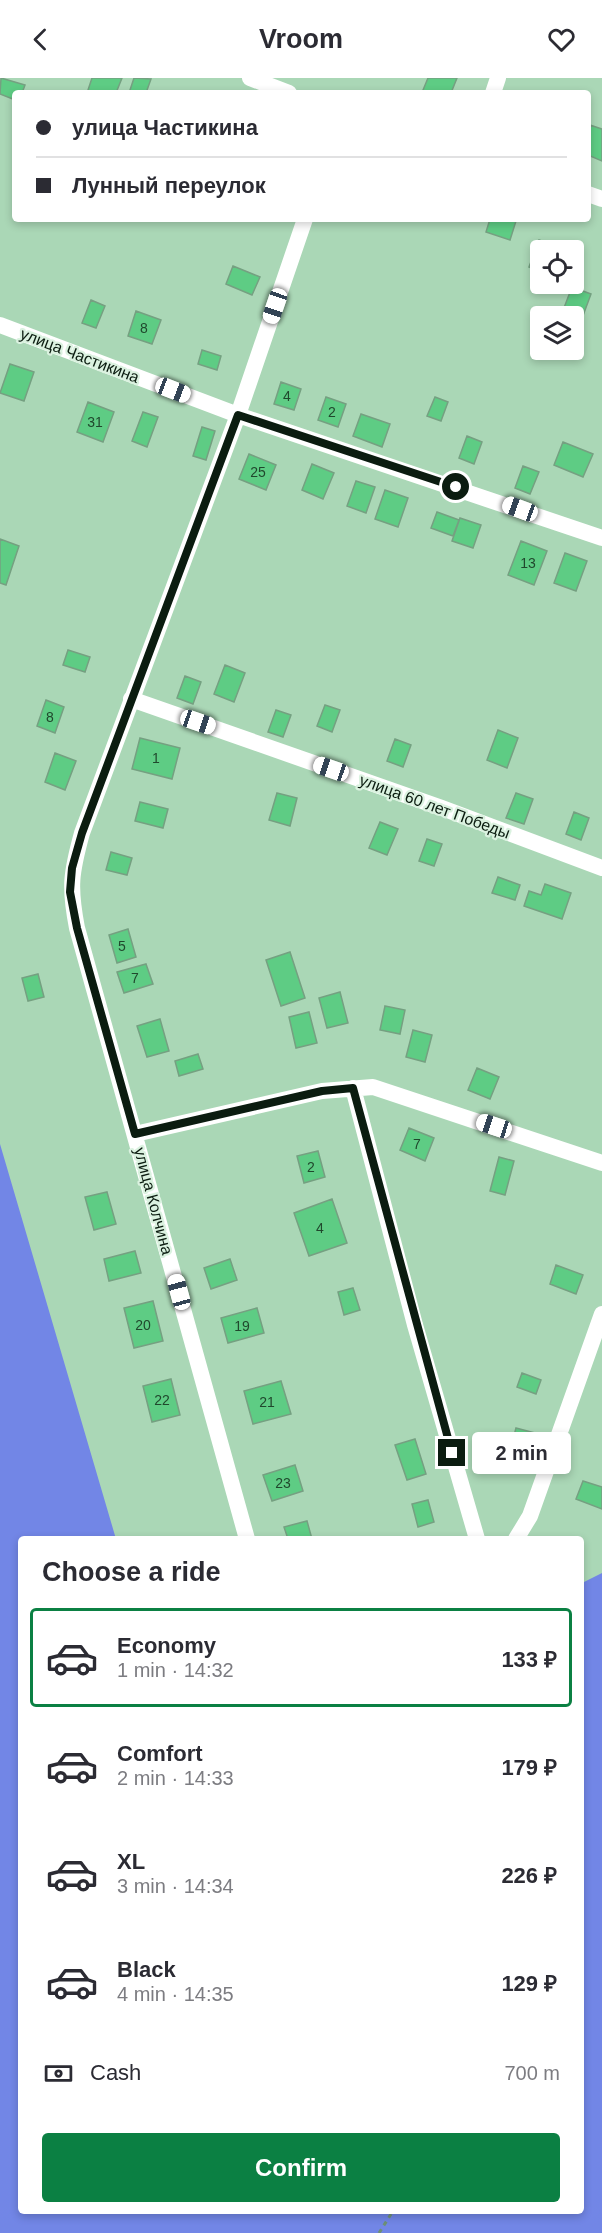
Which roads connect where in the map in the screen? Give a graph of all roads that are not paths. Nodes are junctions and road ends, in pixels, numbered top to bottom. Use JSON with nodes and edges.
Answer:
{"nodes":[{"id":1,"x":250,"y":78,"type":"edge"},
{"id":2,"x":281,"y":90,"type":"edge"},
{"id":3,"x":304,"y":222,"type":"edge"},
{"id":4,"x":0,"y":325,"type":"edge"},
{"id":5,"x":238,"y":415,"type":"junction"},
{"id":6,"x":602,"y":538,"type":"edge"},
{"id":7,"x":131,"y":699,"type":"junction"},
{"id":8,"x":602,"y":868,"type":"edge"},
{"id":9,"x":353,"y":1088,"type":"junction"},
{"id":10,"x":135,"y":1134,"type":"junction"},
{"id":11,"x":602,"y":1163,"type":"edge"},
{"id":12,"x":602,"y":1314,"type":"edge"},
{"id":13,"x":246,"y":1536,"type":"edge"},
{"id":14,"x":476,"y":1536,"type":"edge"},
{"id":15,"x":518,"y":1536,"type":"edge"}],
"edges":[{"from":1,"to":2,"type":"street"},
{"from":3,"to":5,"type":"street","name":"улица Колчина"},
{"from":4,"to":5,"type":"street","name":"улица Частикина"},
{"from":5,"to":6,"type":"street","name":"улица Частикина"},
{"from":5,"to":7,"type":"street","name":"улица Колчина"},
{"from":7,"to":8,"type":"street","name":"улица 60 лет Победы"},
{"from":7,"to":10,"type":"street","name":"улица Колчина"},
{"from":9,"to":10,"type":"street"},
{"from":9,"to":11,"type":"street"},
{"from":9,"to":14,"type":"street"},
{"from":10,"to":13,"type":"street","name":"улица Колчина"},
{"from":12,"to":15,"type":"street"}]}
